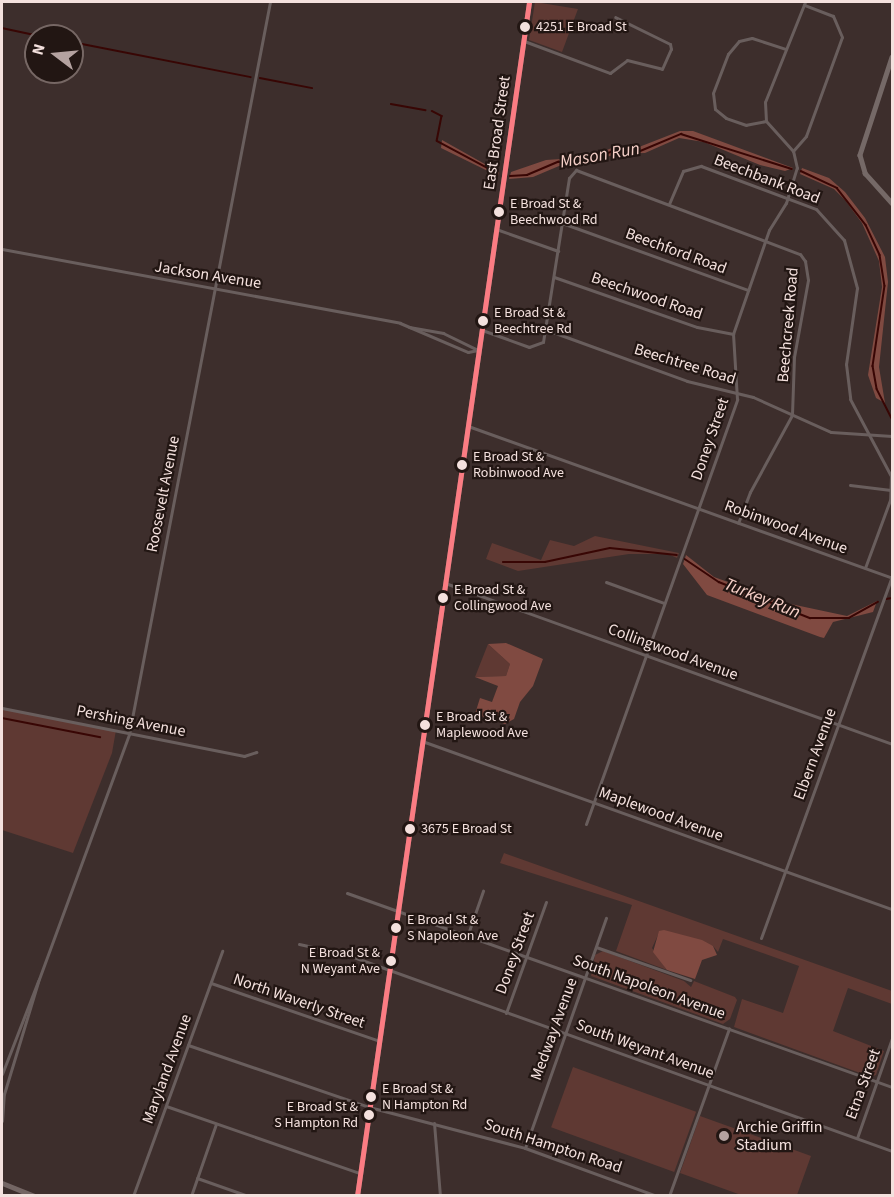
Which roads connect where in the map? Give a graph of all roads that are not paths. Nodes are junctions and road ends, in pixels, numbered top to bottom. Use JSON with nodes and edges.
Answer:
{"nodes":[{"id":1,"x":270,"y":2,"type":"edge"},
{"id":2,"x":530,"y":2,"type":"edge"},
{"id":3,"x":805,"y":3,"type":"edge"},
{"id":4,"x":615,"y":17,"type":"dead end"},
{"id":5,"x":524,"y":41,"type":"junction"},
{"id":6,"x":785,"y":49,"type":"junction"},
{"id":7,"x":892,"y":57,"type":"edge"},
{"id":8,"x":766,"y":121,"type":"junction"},
{"id":9,"x":793,"y":151,"type":"junction"},
{"id":10,"x":788,"y":198,"type":"junction"},
{"id":11,"x":892,"y":203,"type":"edge"},
{"id":12,"x":669,"y":204,"type":"junction"},
{"id":13,"x":562,"y":223,"type":"junction"},
{"id":14,"x":496,"y":229,"type":"junction"},
{"id":15,"x":766,"y":239,"type":"junction"},
{"id":16,"x":2,"y":249,"type":"edge"},
{"id":17,"x":558,"y":251,"type":"junction"},
{"id":18,"x":554,"y":277,"type":"junction"},
{"id":19,"x":213,"y":290,"type":"junction"},
{"id":20,"x":748,"y":290,"type":"junction"},
{"id":21,"x":422,"y":326,"type":"junction"},
{"id":22,"x":409,"y":327,"type":"junction"},
{"id":23,"x":481,"y":330,"type":"junction"},
{"id":24,"x":547,"y":330,"type":"junction"},
{"id":25,"x":420,"y":333,"type":"junction"},
{"id":26,"x":733,"y":334,"type":"junction"},
{"id":27,"x":448,"y":335,"type":"junction"},
{"id":28,"x":445,"y":343,"type":"junction"},
{"id":29,"x":478,"y":350,"type":"junction"},
{"id":30,"x":738,"y":393,"type":"junction"},
{"id":31,"x":792,"y":415,"type":"junction"},
{"id":32,"x":467,"y":426,"type":"junction"},
{"id":33,"x":892,"y":436,"type":"edge"},
{"id":34,"x":870,"y":437,"type":"junction"},
{"id":35,"x":850,"y":485,"type":"dead end"},
{"id":36,"x":891,"y":490,"type":"edge"},
{"id":37,"x":698,"y":509,"type":"junction"},
{"id":38,"x":738,"y":523,"type":"junction"},
{"id":39,"x":865,"y":568,"type":"junction"},
{"id":40,"x":892,"y":578,"type":"edge"},
{"id":41,"x":606,"y":582,"type":"dead end"},
{"id":42,"x":445,"y":583,"type":"junction"},
{"id":43,"x":664,"y":603,"type":"junction"},
{"id":44,"x":645,"y":656,"type":"junction"},
{"id":45,"x":2,"y":708,"type":"edge"},
{"id":46,"x":838,"y":724,"type":"junction"},
{"id":47,"x":129,"y":734,"type":"junction"},
{"id":48,"x":422,"y":741,"type":"junction"},
{"id":49,"x":892,"y":744,"type":"edge"},
{"id":50,"x":256,"y":752,"type":"dead end"},
{"id":51,"x":593,"y":802,"type":"junction"},
{"id":52,"x":586,"y":824,"type":"dead end"},
{"id":53,"x":785,"y":871,"type":"junction"},
{"id":54,"x":483,"y":891,"type":"dead end"},
{"id":55,"x":347,"y":893,"type":"dead end"},
{"id":56,"x":546,"y":902,"type":"dead end"},
{"id":57,"x":892,"y":909,"type":"edge"},
{"id":58,"x":397,"y":910,"type":"junction"},
{"id":59,"x":606,"y":918,"type":"dead end"},
{"id":60,"x":468,"y":934,"type":"junction"},
{"id":61,"x":761,"y":938,"type":"dead end"},
{"id":62,"x":299,"y":944,"type":"dead end"},
{"id":63,"x":596,"y":947,"type":"junction"},
{"id":64,"x":222,"y":951,"type":"dead end"},
{"id":65,"x":526,"y":955,"type":"junction"},
{"id":66,"x":389,"y":970,"type":"junction"},
{"id":67,"x":586,"y":976,"type":"junction"},
{"id":68,"x":39,"y":979,"type":"junction"},
{"id":69,"x":690,"y":980,"type":"dead end"},
{"id":70,"x":211,"y":983,"type":"junction"},
{"id":71,"x":506,"y":1013,"type":"junction"},
{"id":72,"x":729,"y":1028,"type":"junction"},
{"id":73,"x":565,"y":1034,"type":"junction"},
{"id":74,"x":892,"y":1038,"type":"edge"},
{"id":75,"x":379,"y":1041,"type":"junction"},
{"id":76,"x":188,"y":1045,"type":"junction"},
{"id":77,"x":2,"y":1074,"type":"edge"},
{"id":78,"x":877,"y":1081,"type":"junction"},
{"id":79,"x":709,"y":1085,"type":"junction"},
{"id":80,"x":892,"y":1087,"type":"edge"},
{"id":81,"x":166,"y":1106,"type":"junction"},
{"id":82,"x":369,"y":1107,"type":"junction"},
{"id":83,"x":2,"y":1121,"type":"edge"},
{"id":84,"x":434,"y":1122,"type":"junction"},
{"id":85,"x":217,"y":1123,"type":"junction"},
{"id":86,"x":857,"y":1138,"type":"junction"},
{"id":87,"x":525,"y":1148,"type":"junction"},
{"id":88,"x":892,"y":1151,"type":"edge"},
{"id":89,"x":360,"y":1173,"type":"junction"},
{"id":90,"x":197,"y":1178,"type":"junction"},
{"id":91,"x":2,"y":1183,"type":"edge"},
{"id":92,"x":34,"y":1196,"type":"edge"},
{"id":93,"x":133,"y":1196,"type":"edge"},
{"id":94,"x":191,"y":1196,"type":"edge"},
{"id":95,"x":248,"y":1196,"type":"edge"},
{"id":96,"x":357,"y":1196,"type":"edge"},
{"id":97,"x":440,"y":1196,"type":"edge"},
{"id":98,"x":657,"y":1196,"type":"edge"},
{"id":99,"x":669,"y":1196,"type":"edge"}],
"edges":[{"from":1,"to":19,"type":"street","name":"Roosevelt Avenue"},
{"from":2,"to":5,"type":"main road","name":"East Broad Street"},
{"from":3,"to":6,"type":"street"},
{"from":3,"to":9,"type":"street"},
{"from":4,"to":5,"type":"street"},
{"from":5,"to":14,"type":"main road","name":"East Broad Street"},
{"from":6,"to":8,"type":"street"},
{"from":6,"to":8,"type":"street"},
{"from":7,"to":11,"type":"street"},
{"from":8,"to":9,"type":"street"},
{"from":9,"to":10,"type":"street","name":"Doney Street"},
{"from":10,"to":12,"type":"street","name":"Beechbank Road"},
{"from":10,"to":15,"type":"street","name":"Doney Street"},
{"from":10,"to":34,"type":"street","name":"Beechbank Road"},
{"from":12,"to":13,"type":"street","name":"Beechcreek Road"},
{"from":12,"to":15,"type":"street","name":"Beechcreek Road"},
{"from":13,"to":17,"type":"street"},
{"from":13,"to":20,"type":"street","name":"Beechford Road"},
{"from":14,"to":17,"type":"street"},
{"from":14,"to":23,"type":"main road","name":"East Broad Street"},
{"from":15,"to":20,"type":"street","name":"Doney Street"},
{"from":15,"to":31,"type":"street","name":"Beechcreek Road"},
{"from":16,"to":19,"type":"street","name":"Jackson Avenue"},
{"from":17,"to":18,"type":"street"},
{"from":18,"to":24,"type":"street"},
{"from":18,"to":26,"type":"street","name":"Beechwood Road"},
{"from":19,"to":22,"type":"street","name":"Jackson Avenue"},
{"from":19,"to":47,"type":"street","name":"Roosevelt Avenue"},
{"from":20,"to":26,"type":"street","name":"Doney Street"},
{"from":21,"to":22,"type":"street","name":"Jackson Avenue"},
{"from":21,"to":25,"type":"street"},
{"from":21,"to":27,"type":"street","name":"Jackson Avenue"},
{"from":22,"to":25,"type":"street","name":"Jackson Avenue"},
{"from":23,"to":24,"type":"street"},
{"from":23,"to":29,"type":"main road","name":"East Broad Street"},
{"from":24,"to":30,"type":"street","name":"Beechtree Road"},
{"from":25,"to":28,"type":"street","name":"Jackson Avenue"},
{"from":26,"to":30,"type":"street","name":"Doney Street"},
{"from":27,"to":28,"type":"street"},
{"from":27,"to":29,"type":"street","name":"Jackson Avenue"},
{"from":28,"to":29,"type":"street","name":"Jackson Avenue"},
{"from":29,"to":32,"type":"main road","name":"East Broad Street"},
{"from":30,"to":31,"type":"street","name":"Beechtree Road"},
{"from":30,"to":37,"type":"street","name":"Doney Street"},
{"from":31,"to":34,"type":"street","name":"Beechtree Road"},
{"from":31,"to":38,"type":"street","name":"Beechcreek Road"},
{"from":32,"to":37,"type":"street","name":"Robinwood Avenue"},
{"from":32,"to":42,"type":"main road","name":"East Broad Street"},
{"from":33,"to":34,"type":"street","name":"Beechtree Road"},
{"from":34,"to":36,"type":"street","name":"Beechbank Road"},
{"from":35,"to":36,"type":"street"},
{"from":36,"to":39,"type":"street","name":"Beechbank Road"},
{"from":37,"to":38,"type":"street","name":"Robinwood Avenue"},
{"from":37,"to":43,"type":"street","name":"Doney Street"},
{"from":38,"to":39,"type":"street","name":"Robinwood Avenue"},
{"from":39,"to":40,"type":"street","name":"Robinwood Avenue"},
{"from":40,"to":46,"type":"street","name":"Elbern Avenue"},
{"from":41,"to":43,"type":"street"},
{"from":42,"to":44,"type":"street","name":"Collingwood Avenue"},
{"from":42,"to":48,"type":"main road","name":"East Broad Street"},
{"from":43,"to":44,"type":"street","name":"Doney Street"},
{"from":44,"to":46,"type":"street","name":"Collingwood Avenue"},
{"from":44,"to":51,"type":"street","name":"Doney Street"},
{"from":45,"to":47,"type":"street","name":"Pershing Avenue"},
{"from":46,"to":49,"type":"street","name":"Collingwood Avenue"},
{"from":46,"to":53,"type":"street","name":"Elbern Avenue"},
{"from":47,"to":50,"type":"street","name":"Pershing Avenue"},
{"from":47,"to":68,"type":"street","name":"Roosevelt Avenue"},
{"from":48,"to":51,"type":"street","name":"Maplewood Avenue"},
{"from":48,"to":58,"type":"main road","name":"East Broad Street"},
{"from":51,"to":52,"type":"street","name":"Doney Street"},
{"from":51,"to":53,"type":"street","name":"Maplewood Avenue"},
{"from":53,"to":57,"type":"street","name":"Maplewood Avenue"},
{"from":53,"to":61,"type":"street","name":"Elbern Avenue"},
{"from":54,"to":60,"type":"street"},
{"from":55,"to":58,"type":"street","name":"South Napoleon Avenue"},
{"from":56,"to":65,"type":"street","name":"Doney Street"},
{"from":58,"to":60,"type":"street","name":"South Napoleon Avenue"},
{"from":58,"to":66,"type":"main road","name":"East Broad Street"},
{"from":59,"to":63,"type":"street","name":"Medway Avenue"},
{"from":60,"to":65,"type":"street","name":"South Napoleon Avenue"},
{"from":62,"to":66,"type":"street","name":"South Weyant Avenue"},
{"from":63,"to":67,"type":"street","name":"Medway Avenue"},
{"from":63,"to":69,"type":"street"},
{"from":64,"to":70,"type":"street","name":"Maryland Avenue"},
{"from":65,"to":67,"type":"street","name":"South Napoleon Avenue"},
{"from":65,"to":71,"type":"street","name":"Doney Street"},
{"from":66,"to":71,"type":"street","name":"South Weyant Avenue"},
{"from":66,"to":75,"type":"main road","name":"East Broad Street"},
{"from":67,"to":72,"type":"street","name":"South Napoleon Avenue"},
{"from":67,"to":73,"type":"street","name":"Medway Avenue"},
{"from":68,"to":77,"type":"street","name":"Roosevelt Avenue"},
{"from":68,"to":83,"type":"street","name":"Roosevelt Avenue"},
{"from":70,"to":75,"type":"street","name":"North Waverly Street"},
{"from":70,"to":76,"type":"street","name":"Maryland Avenue"},
{"from":71,"to":73,"type":"street","name":"South Weyant Avenue"},
{"from":72,"to":78,"type":"street","name":"South Napoleon Avenue"},
{"from":72,"to":79,"type":"street"},
{"from":73,"to":79,"type":"street","name":"South Weyant Avenue"},
{"from":73,"to":87,"type":"street","name":"Medway Avenue"},
{"from":74,"to":78,"type":"street","name":"Etna Street"},
{"from":75,"to":82,"type":"main road","name":"East Broad Street"},
{"from":76,"to":81,"type":"street","name":"Maryland Avenue"},
{"from":76,"to":82,"type":"street","name":"South Hampton Road"},
{"from":78,"to":80,"type":"street","name":"South Napoleon Avenue"},
{"from":78,"to":86,"type":"street","name":"Etna Street"},
{"from":79,"to":86,"type":"street","name":"South Weyant Avenue"},
{"from":79,"to":99,"type":"street"},
{"from":81,"to":85,"type":"street"},
{"from":81,"to":93,"type":"street","name":"Maryland Avenue"},
{"from":82,"to":84,"type":"street","name":"South Hampton Road"},
{"from":82,"to":89,"type":"main road","name":"East Broad Street"},
{"from":84,"to":87,"type":"street","name":"South Hampton Road"},
{"from":84,"to":97,"type":"street"},
{"from":85,"to":89,"type":"street"},
{"from":85,"to":90,"type":"street"},
{"from":86,"to":88,"type":"street","name":"South Weyant Avenue"},
{"from":87,"to":98,"type":"street","name":"South Hampton Road"},
{"from":89,"to":96,"type":"main road","name":"East Broad Street"},
{"from":90,"to":94,"type":"street"},
{"from":90,"to":95,"type":"street"},
{"from":91,"to":92,"type":"main road"}]}
